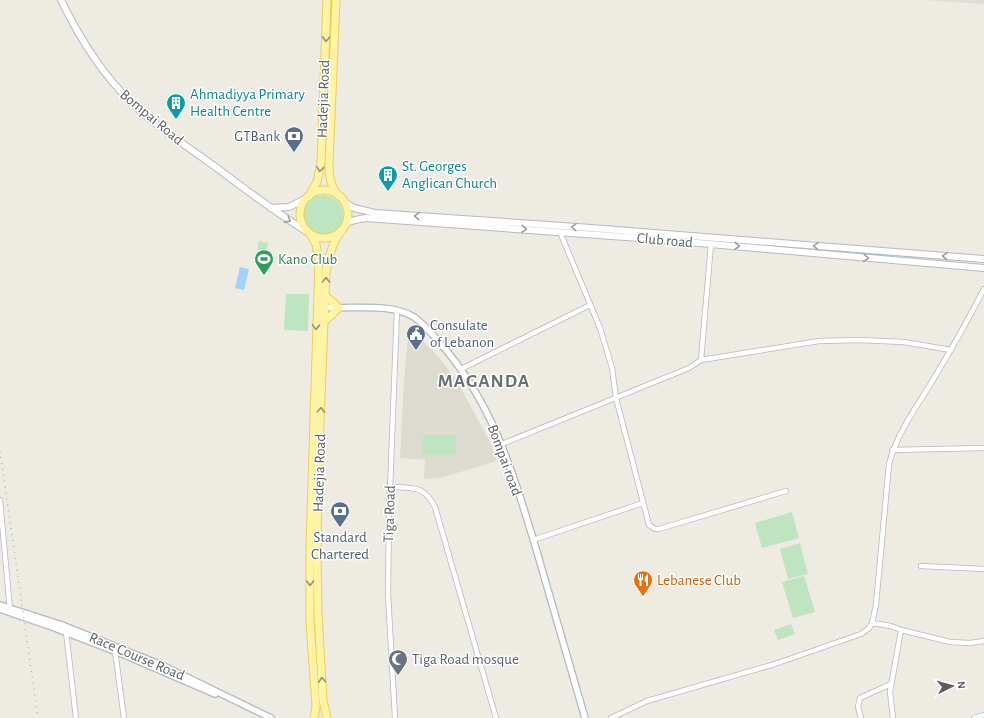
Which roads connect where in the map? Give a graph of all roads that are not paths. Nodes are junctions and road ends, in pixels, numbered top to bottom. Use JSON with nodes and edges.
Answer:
{"nodes":[{"id":1,"x":60,"y":0,"type":"edge"},
{"id":2,"x":327,"y":0,"type":"edge"},
{"id":3,"x":336,"y":0,"type":"edge"},
{"id":4,"x":339,"y":196,"type":"junction"},
{"id":5,"x":307,"y":197,"type":"junction"},
{"id":6,"x":344,"y":202,"type":"junction"},
{"id":7,"x":271,"y":208,"type":"junction"},
{"id":8,"x":434,"y":220,"type":"junction"},
{"id":9,"x":346,"y":223,"type":"junction"},
{"id":10,"x":342,"y":230,"type":"junction"},
{"id":11,"x":308,"y":232,"type":"junction"},
{"id":12,"x":560,"y":232,"type":"junction"},
{"id":13,"x":704,"y":240,"type":"junction"},
{"id":14,"x":711,"y":244,"type":"junction"},
{"id":15,"x":984,"y":259,"type":"edge"},
{"id":16,"x":984,"y":268,"type":"edge"},
{"id":17,"x":984,"y":289,"type":"edge"},
{"id":18,"x":326,"y":296,"type":"junction"},
{"id":19,"x":590,"y":305,"type":"junction"},
{"id":20,"x":316,"y":307,"type":"junction"},
{"id":21,"x":326,"y":308,"type":"junction"},
{"id":22,"x":339,"y":308,"type":"junction"},
{"id":23,"x":397,"y":310,"type":"junction"},
{"id":24,"x":325,"y":321,"type":"junction"},
{"id":25,"x":951,"y":350,"type":"junction"},
{"id":26,"x":701,"y":360,"type":"junction"},
{"id":27,"x":461,"y":369,"type":"junction"},
{"id":28,"x":616,"y":398,"type":"junction"},
{"id":29,"x":502,"y":444,"type":"junction"},
{"id":30,"x":984,"y":448,"type":"edge"},
{"id":31,"x":892,"y":450,"type":"junction"},
{"id":32,"x":390,"y":487,"type":"junction"},
{"id":33,"x":786,"y":491,"type":"dead end"},
{"id":34,"x":0,"y":500,"type":"edge"},
{"id":35,"x":643,"y":503,"type":"junction"},
{"id":36,"x":533,"y":540,"type":"junction"},
{"id":37,"x":921,"y":566,"type":"dead end"},
{"id":38,"x":984,"y":570,"type":"edge"},
{"id":39,"x":0,"y":605,"type":"edge"},
{"id":40,"x":0,"y":609,"type":"edge"},
{"id":41,"x":10,"y":610,"type":"junction"},
{"id":42,"x":872,"y":623,"type":"junction"},
{"id":43,"x":901,"y":630,"type":"junction"},
{"id":44,"x":66,"y":632,"type":"junction"},
{"id":45,"x":984,"y":641,"type":"edge"},
{"id":46,"x":115,"y":651,"type":"junction"},
{"id":47,"x":891,"y":684,"type":"junction"},
{"id":48,"x":984,"y":715,"type":"edge"},
{"id":49,"x":76,"y":718,"type":"edge"},
{"id":50,"x":124,"y":718,"type":"edge"},
{"id":51,"x":264,"y":718,"type":"edge"},
{"id":52,"x":271,"y":718,"type":"edge"},
{"id":53,"x":314,"y":718,"type":"edge"},
{"id":54,"x":327,"y":718,"type":"edge"},
{"id":55,"x":395,"y":718,"type":"edge"},
{"id":56,"x":496,"y":718,"type":"edge"},
{"id":57,"x":585,"y":718,"type":"edge"},
{"id":58,"x":611,"y":718,"type":"edge"},
{"id":59,"x":861,"y":718,"type":"edge"},
{"id":60,"x":893,"y":718,"type":"edge"},
{"id":61,"x":974,"y":718,"type":"edge"}],
"edges":[{"from":1,"to":7,"type":"main road","name":"Bompai Road"},
{"from":2,"to":5,"type":"main road","name":"Hadejia Road","one_way":true},
{"from":3,"to":4,"type":"main road","name":"Hadejia Road"},
{"from":4,"to":5,"type":"main road"},
{"from":4,"to":6,"type":"main road"},
{"from":5,"to":7,"type":"main road"},
{"from":5,"to":11,"type":"main road"},
{"from":8,"to":6,"type":"main road","one_way":true},
{"from":6,"to":9,"type":"main road"},
{"from":7,"to":11,"type":"main road","name":"Bompai Road","one_way":true},
{"from":8,"to":9,"type":"main road","name":"Club road"},
{"from":8,"to":12,"type":"main road","name":"Club road","one_way":true},
{"from":13,"to":8,"type":"main road","one_way":true},
{"from":9,"to":10,"type":"main road"},
{"from":10,"to":11,"type":"main road"},
{"from":18,"to":10,"type":"main road","name":"Hadejia Road","one_way":true},
{"from":11,"to":20,"type":"main road","name":"Hadejia Road"},
{"from":12,"to":13,"type":"main road","name":"Club road"},
{"from":12,"to":19,"type":"street"},
{"from":13,"to":14,"type":"main road","name":"Club road"},
{"from":15,"to":13,"type":"main road","one_way":true},
{"from":14,"to":16,"type":"main road","name":"Club road","one_way":true},
{"from":14,"to":26,"type":"street"},
{"from":17,"to":25,"type":"street"},
{"from":18,"to":21,"type":"main road","name":"Hadejia Road"},
{"from":18,"to":22,"type":"main road"},
{"from":19,"to":27,"type":"street"},
{"from":19,"to":28,"type":"street"},
{"from":20,"to":21,"type":"street","name":"Bompai road"},
{"from":20,"to":53,"type":"main road","name":"Hadejia Road","one_way":true},
{"from":21,"to":22,"type":"street","name":"Bompai road"},
{"from":21,"to":24,"type":"main road","name":"Hadejia Road"},
{"from":22,"to":23,"type":"street","name":"Bompai road"},
{"from":22,"to":24,"type":"main road"},
{"from":23,"to":27,"type":"street","name":"Bompai road"},
{"from":23,"to":32,"type":"street","name":"Tiga Road"},
{"from":54,"to":24,"type":"main road","name":"Hadejia Road","one_way":true},
{"from":25,"to":26,"type":"street"},
{"from":25,"to":31,"type":"street"},
{"from":26,"to":28,"type":"street"},
{"from":27,"to":29,"type":"street","name":"Bompai road"},
{"from":28,"to":29,"type":"street"},
{"from":28,"to":35,"type":"street"},
{"from":29,"to":36,"type":"street","name":"Bompai road"},
{"from":30,"to":31,"type":"street"},
{"from":31,"to":42,"type":"street"},
{"from":32,"to":55,"type":"street","name":"Tiga Road"},
{"from":32,"to":56,"type":"street"},
{"from":33,"to":35,"type":"street"},
{"from":34,"to":41,"type":"street"},
{"from":35,"to":36,"type":"street"},
{"from":36,"to":57,"type":"street","name":"Bompai road"},
{"from":37,"to":38,"type":"street"},
{"from":39,"to":41,"type":"street","name":"Race Course Road"},
{"from":40,"to":41,"type":"street","name":"Race Course Road"},
{"from":41,"to":44,"type":"street","name":"Race Course Road"},
{"from":41,"to":52,"type":"street","name":"Race Course Road"},
{"from":42,"to":43,"type":"street"},
{"from":42,"to":58,"type":"street"},
{"from":43,"to":45,"type":"street"},
{"from":43,"to":47,"type":"street"},
{"from":44,"to":46,"type":"street","name":"Race Course Road"},
{"from":44,"to":49,"type":"street"},
{"from":46,"to":50,"type":"street"},
{"from":46,"to":51,"type":"street","name":"Race Course Road"},
{"from":47,"to":59,"type":"street"},
{"from":47,"to":60,"type":"street"},
{"from":48,"to":61,"type":"street"}]}
